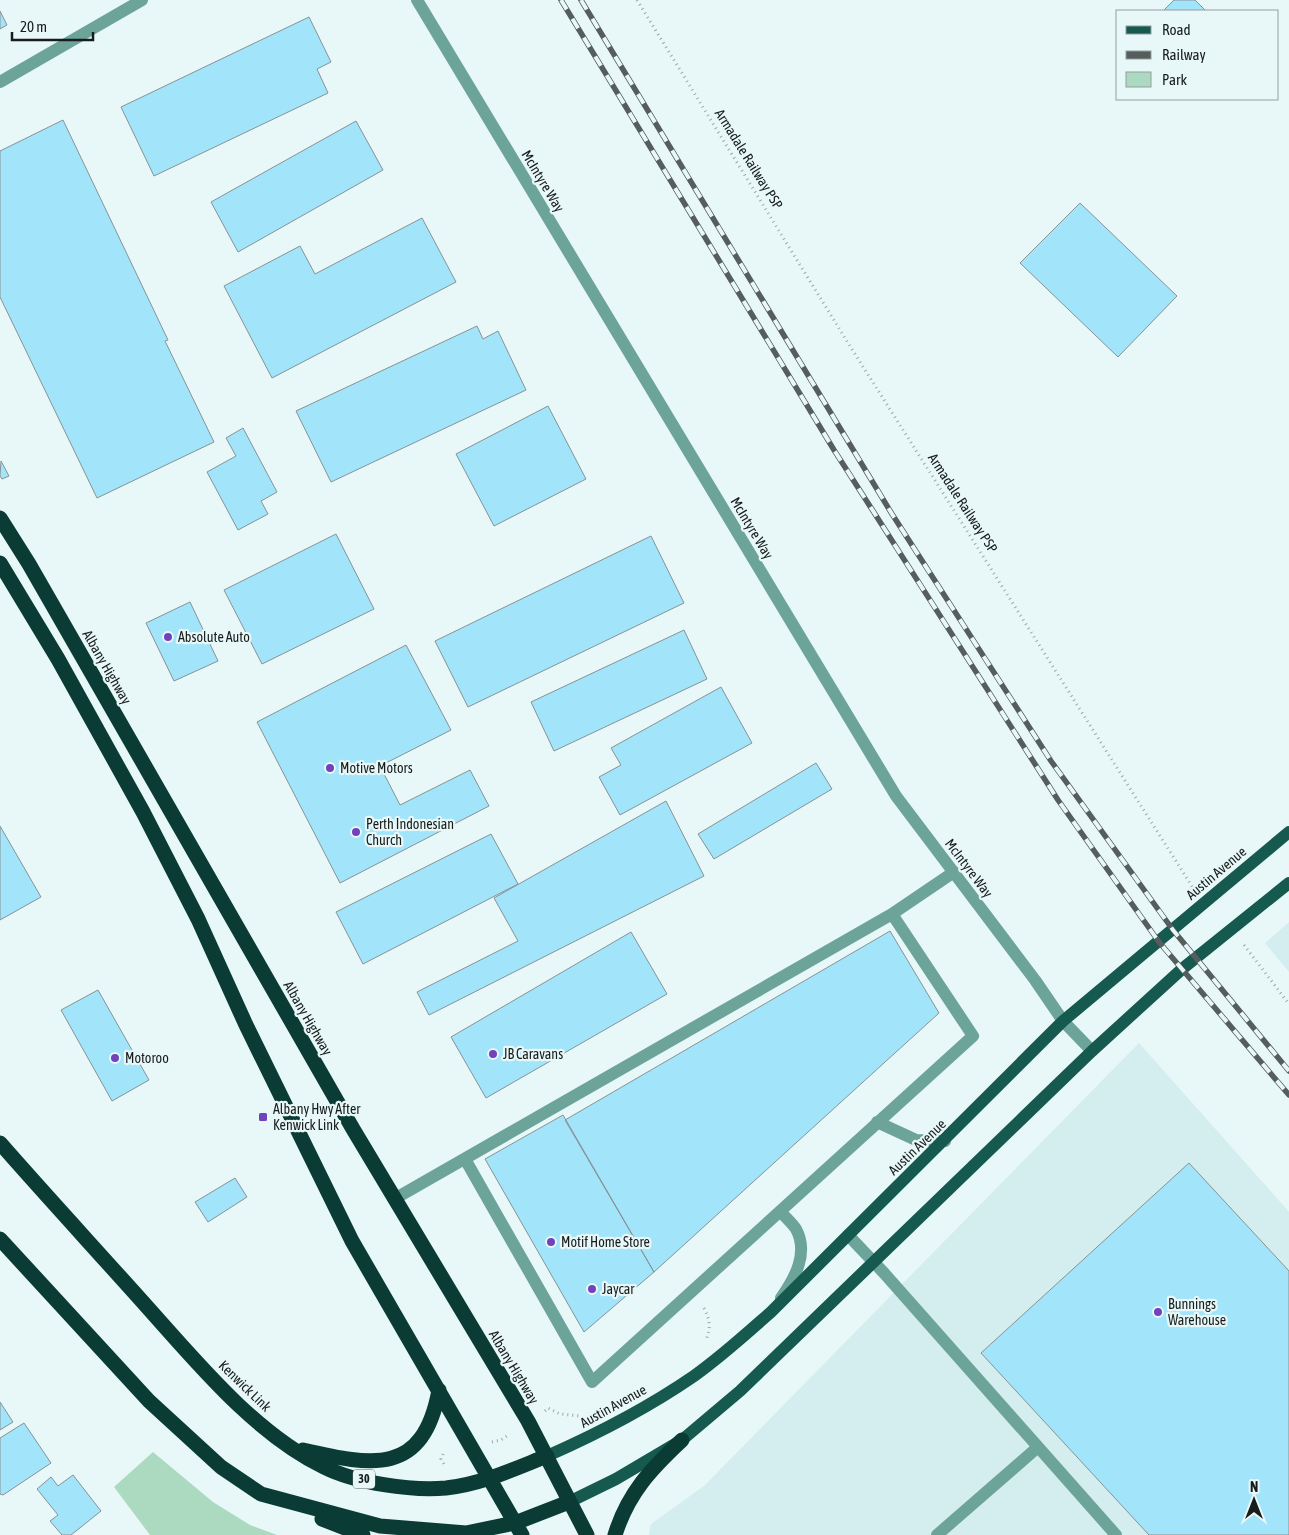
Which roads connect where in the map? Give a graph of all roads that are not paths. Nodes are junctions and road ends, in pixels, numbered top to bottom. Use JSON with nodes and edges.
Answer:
{"nodes":[{"id":1,"x":142,"y":0,"type":"edge"},
{"id":2,"x":416,"y":0,"type":"edge"},
{"id":3,"x":0,"y":82,"type":"edge"},
{"id":4,"x":0,"y":518,"type":"edge"},
{"id":5,"x":0,"y":563,"type":"edge"},
{"id":6,"x":1289,"y":832,"type":"edge"},
{"id":7,"x":954,"y":872,"type":"junction"},
{"id":8,"x":1289,"y":883,"type":"edge"},
{"id":9,"x":892,"y":914,"type":"junction"},
{"id":10,"x":1063,"y":1021,"type":"junction"},
{"id":11,"x":1092,"y":1051,"type":"junction"},
{"id":12,"x":878,"y":1122,"type":"junction"},
{"id":13,"x":946,"y":1141,"type":"junction"},
{"id":14,"x":0,"y":1144,"type":"edge"},
{"id":15,"x":465,"y":1159,"type":"junction"},
{"id":16,"x":396,"y":1198,"type":"junction"},
{"id":17,"x":780,"y":1211,"type":"junction"},
{"id":18,"x":848,"y":1235,"type":"junction"},
{"id":19,"x":0,"y":1239,"type":"edge"},
{"id":20,"x":875,"y":1263,"type":"junction"},
{"id":21,"x":771,"y":1312,"type":"junction"},
{"id":22,"x":439,"y":1390,"type":"junction"},
{"id":23,"x":682,"y":1440,"type":"junction"},
{"id":24,"x":289,"y":1447,"type":"junction"},
{"id":25,"x":1038,"y":1447,"type":"junction"},
{"id":26,"x":547,"y":1456,"type":"junction"},
{"id":27,"x":490,"y":1479,"type":"junction"},
{"id":28,"x":261,"y":1494,"type":"junction"},
{"id":29,"x":569,"y":1502,"type":"junction"},
{"id":30,"x":519,"y":1529,"type":"edge"},
{"id":31,"x":363,"y":1535,"type":"edge"},
{"id":32,"x":588,"y":1535,"type":"edge"},
{"id":33,"x":615,"y":1535,"type":"edge"},
{"id":34,"x":937,"y":1535,"type":"edge"},
{"id":35,"x":1116,"y":1535,"type":"edge"}],
"edges":[{"from":1,"to":3,"type":"street"},
{"from":2,"to":7,"type":"street","name":"McIntyre Way"},
{"from":4,"to":16,"type":"highway","name":"Albany Highway"},
{"from":5,"to":22,"type":"highway"},
{"from":6,"to":10,"type":"main road","name":"Austin Avenue"},
{"from":7,"to":9,"type":"street"},
{"from":7,"to":10,"type":"street","name":"McIntyre Way"},
{"from":8,"to":11,"type":"main road"},
{"from":9,"to":12,"type":"street"},
{"from":9,"to":15,"type":"street"},
{"from":10,"to":11,"type":"street","name":"McIntyre Way"},
{"from":10,"to":13,"type":"main road","name":"Austin Avenue"},
{"from":11,"to":20,"type":"main road"},
{"from":12,"to":13,"type":"street"},
{"from":12,"to":17,"type":"street"},
{"from":13,"to":18,"type":"main road","name":"Austin Avenue"},
{"from":14,"to":24,"type":"highway","name":"Kenwick Link","number":"30"},
{"from":15,"to":16,"type":"street"},
{"from":15,"to":17,"type":"street"},
{"from":16,"to":26,"type":"highway","name":"Albany Highway"},
{"from":17,"to":21,"type":"street"},
{"from":18,"to":20,"type":"street"},
{"from":18,"to":21,"type":"main road","name":"Austin Avenue"},
{"from":19,"to":28,"type":"highway"},
{"from":20,"to":23,"type":"main road"},
{"from":20,"to":25,"type":"street"},
{"from":21,"to":26,"type":"main road","name":"Austin Avenue"},
{"from":22,"to":24,"type":"highway"},
{"from":22,"to":27,"type":"highway"},
{"from":23,"to":29,"type":"main road"},
{"from":23,"to":33,"type":"highway"},
{"from":24,"to":27,"type":"highway","name":"Kenwick Link","number":"30"},
{"from":25,"to":34,"type":"street"},
{"from":25,"to":35,"type":"street"},
{"from":26,"to":27,"type":"highway","name":"Kenwick Link","number":"30"},
{"from":26,"to":29,"type":"highway","name":"Albany Highway"},
{"from":27,"to":30,"type":"highway"},
{"from":28,"to":30,"type":"highway"},
{"from":28,"to":31,"type":"highway"},
{"from":29,"to":30,"type":"highway"},
{"from":29,"to":32,"type":"highway","name":"Albany Highway"}]}
